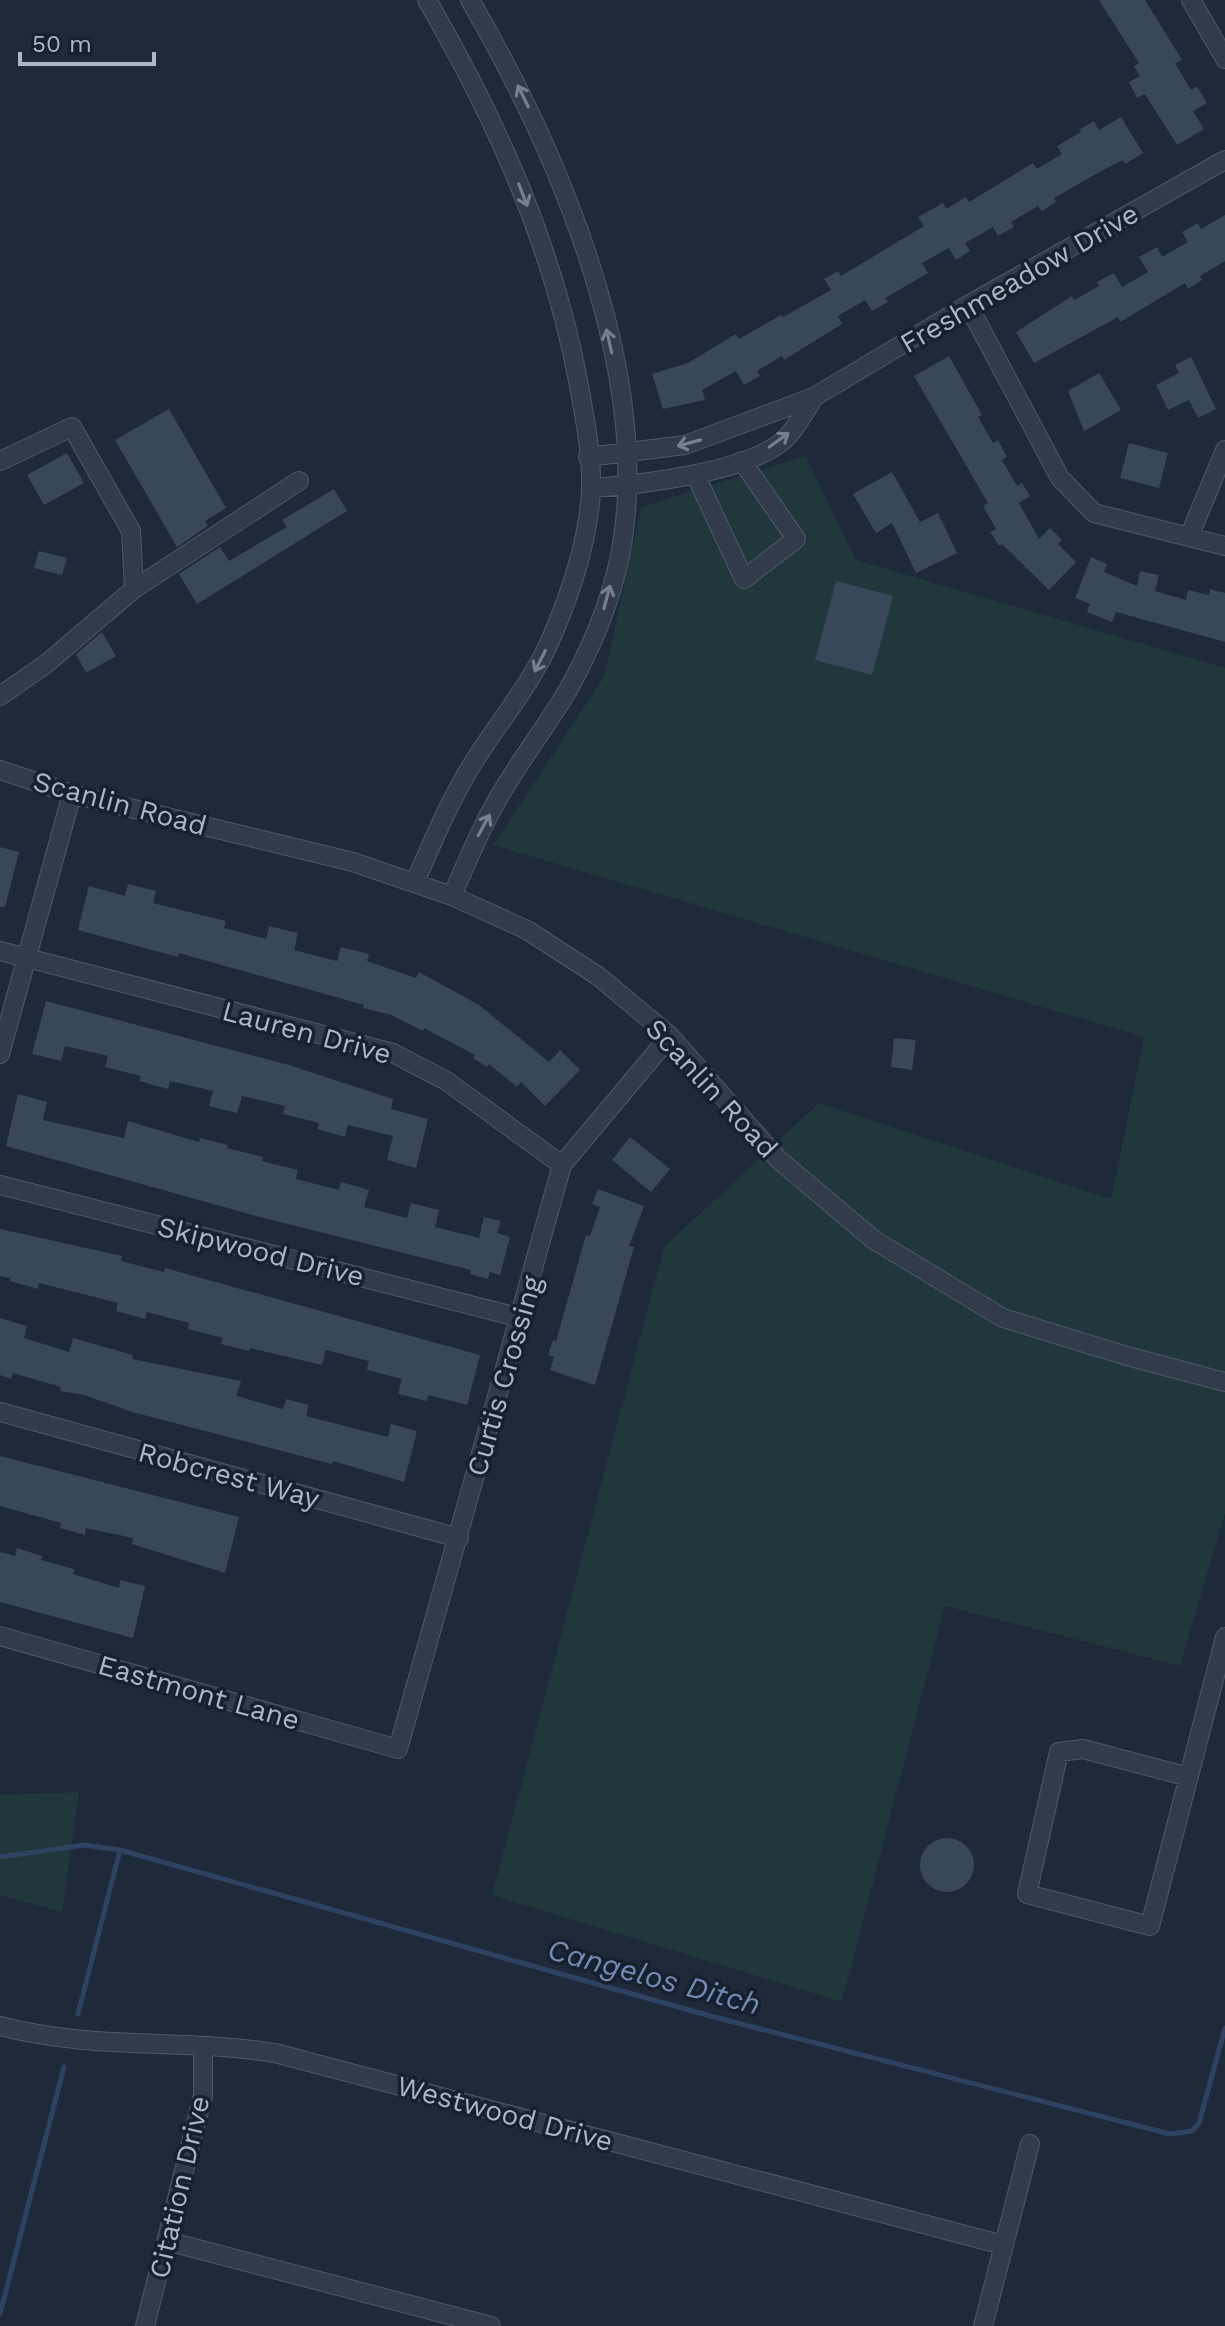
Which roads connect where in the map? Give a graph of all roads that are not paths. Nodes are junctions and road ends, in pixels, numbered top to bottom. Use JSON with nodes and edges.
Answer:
{"nodes":[{"id":1,"x":427,"y":0,"type":"edge"},
{"id":2,"x":470,"y":0,"type":"edge"},
{"id":3,"x":1191,"y":0,"type":"edge"},
{"id":4,"x":1225,"y":59,"type":"edge"},
{"id":5,"x":1225,"y":160,"type":"edge"},
{"id":6,"x":968,"y":305,"type":"junction"},
{"id":7,"x":814,"y":397,"type":"junction"},
{"id":8,"x":1225,"y":450,"type":"edge"},
{"id":9,"x":627,"y":453,"type":"junction"},
{"id":10,"x":588,"y":457,"type":"junction"},
{"id":11,"x":0,"y":461,"type":"edge"},
{"id":12,"x":742,"y":461,"type":"junction"},
{"id":13,"x":695,"y":474,"type":"junction"},
{"id":14,"x":299,"y":481,"type":"dead end"},
{"id":15,"x":626,"y":486,"type":"junction"},
{"id":16,"x":591,"y":488,"type":"junction"},
{"id":17,"x":1189,"y":537,"type":"junction"},
{"id":18,"x":1225,"y":546,"type":"edge"},
{"id":19,"x":134,"y":589,"type":"junction"},
{"id":20,"x":0,"y":696,"type":"edge"},
{"id":21,"x":0,"y":770,"type":"edge"},
{"id":22,"x":72,"y":794,"type":"junction"},
{"id":23,"x":415,"y":882,"type":"junction"},
{"id":24,"x":452,"y":896,"type":"junction"},
{"id":25,"x":0,"y":951,"type":"edge"},
{"id":26,"x":26,"y":957,"type":"junction"},
{"id":27,"x":670,"y":1036,"type":"junction"},
{"id":28,"x":0,"y":1054,"type":"edge"},
{"id":29,"x":562,"y":1165,"type":"junction"},
{"id":30,"x":0,"y":1185,"type":"edge"},
{"id":31,"x":521,"y":1318,"type":"junction"},
{"id":32,"x":1225,"y":1382,"type":"edge"},
{"id":33,"x":0,"y":1412,"type":"edge"},
{"id":34,"x":459,"y":1538,"type":"junction"},
{"id":35,"x":0,"y":1636,"type":"edge"},
{"id":36,"x":1225,"y":1637,"type":"edge"},
{"id":37,"x":398,"y":1749,"type":"joint"},
{"id":38,"x":1189,"y":1777,"type":"junction"},
{"id":39,"x":0,"y":2026,"type":"edge"},
{"id":40,"x":203,"y":2048,"type":"junction"},
{"id":41,"x":1030,"y":2144,"type":"dead end"},
{"id":42,"x":167,"y":2241,"type":"junction"},
{"id":43,"x":1003,"y":2245,"type":"junction"},
{"id":44,"x":145,"y":2326,"type":"edge"},
{"id":45,"x":491,"y":2326,"type":"edge"},
{"id":46,"x":983,"y":2326,"type":"edge"}],
"edges":[{"from":1,"to":10,"type":"street","one_way":true},
{"from":9,"to":2,"type":"street","one_way":true},
{"from":3,"to":4,"type":"street"},
{"from":5,"to":6,"type":"street","name":"Freshmeadow Drive"},
{"from":6,"to":7,"type":"street","name":"Freshmeadow Drive"},
{"from":6,"to":17,"type":"street"},
{"from":7,"to":9,"type":"street","name":"Freshmeadow Drive","one_way":true},
{"from":12,"to":7,"type":"street","name":"Freshmeadow Drive","one_way":true},
{"from":8,"to":17,"type":"street"},
{"from":9,"to":10,"type":"street","name":"Freshmeadow Drive"},
{"from":9,"to":15,"type":"street"},
{"from":10,"to":16,"type":"street"},
{"from":11,"to":19,"type":"street"},
{"from":12,"to":13,"type":"street","name":"Freshmeadow Drive"},
{"from":12,"to":13,"type":"street"},
{"from":13,"to":15,"type":"street","name":"Freshmeadow Drive"},
{"from":14,"to":19,"type":"street"},
{"from":15,"to":16,"type":"street","name":"Freshmeadow Drive"},
{"from":24,"to":15,"type":"street","one_way":true},
{"from":16,"to":23,"type":"street","one_way":true},
{"from":17,"to":18,"type":"street"},
{"from":19,"to":20,"type":"street"},
{"from":21,"to":22,"type":"street","name":"Scanlin Road"},
{"from":22,"to":23,"type":"street","name":"Scanlin Road"},
{"from":22,"to":26,"type":"street"},
{"from":23,"to":24,"type":"street","name":"Scanlin Road"},
{"from":24,"to":27,"type":"street","name":"Scanlin Road"},
{"from":25,"to":26,"type":"street","name":"Lauren Drive"},
{"from":26,"to":28,"type":"street"},
{"from":26,"to":29,"type":"street","name":"Lauren Drive"},
{"from":27,"to":29,"type":"street","name":"Curtis Crossing"},
{"from":27,"to":32,"type":"street","name":"Scanlin Road"},
{"from":29,"to":31,"type":"street","name":"Curtis Crossing"},
{"from":30,"to":31,"type":"street","name":"Skipwood Drive"},
{"from":31,"to":34,"type":"street","name":"Curtis Crossing"},
{"from":33,"to":34,"type":"street","name":"Robcrest Way"},
{"from":34,"to":37,"type":"street","name":"Curtis Crossing"},
{"from":35,"to":37,"type":"street","name":"Eastmont Lane"},
{"from":36,"to":38,"type":"street"},
{"from":38,"to":38,"type":"street"},
{"from":39,"to":40,"type":"street","name":"Westwood Drive"},
{"from":40,"to":42,"type":"street","name":"Citation Drive"},
{"from":40,"to":43,"type":"street","name":"Westwood Drive"},
{"from":41,"to":43,"type":"street"},
{"from":42,"to":44,"type":"street","name":"Citation Drive"},
{"from":42,"to":45,"type":"street"},
{"from":43,"to":46,"type":"street"}]}
